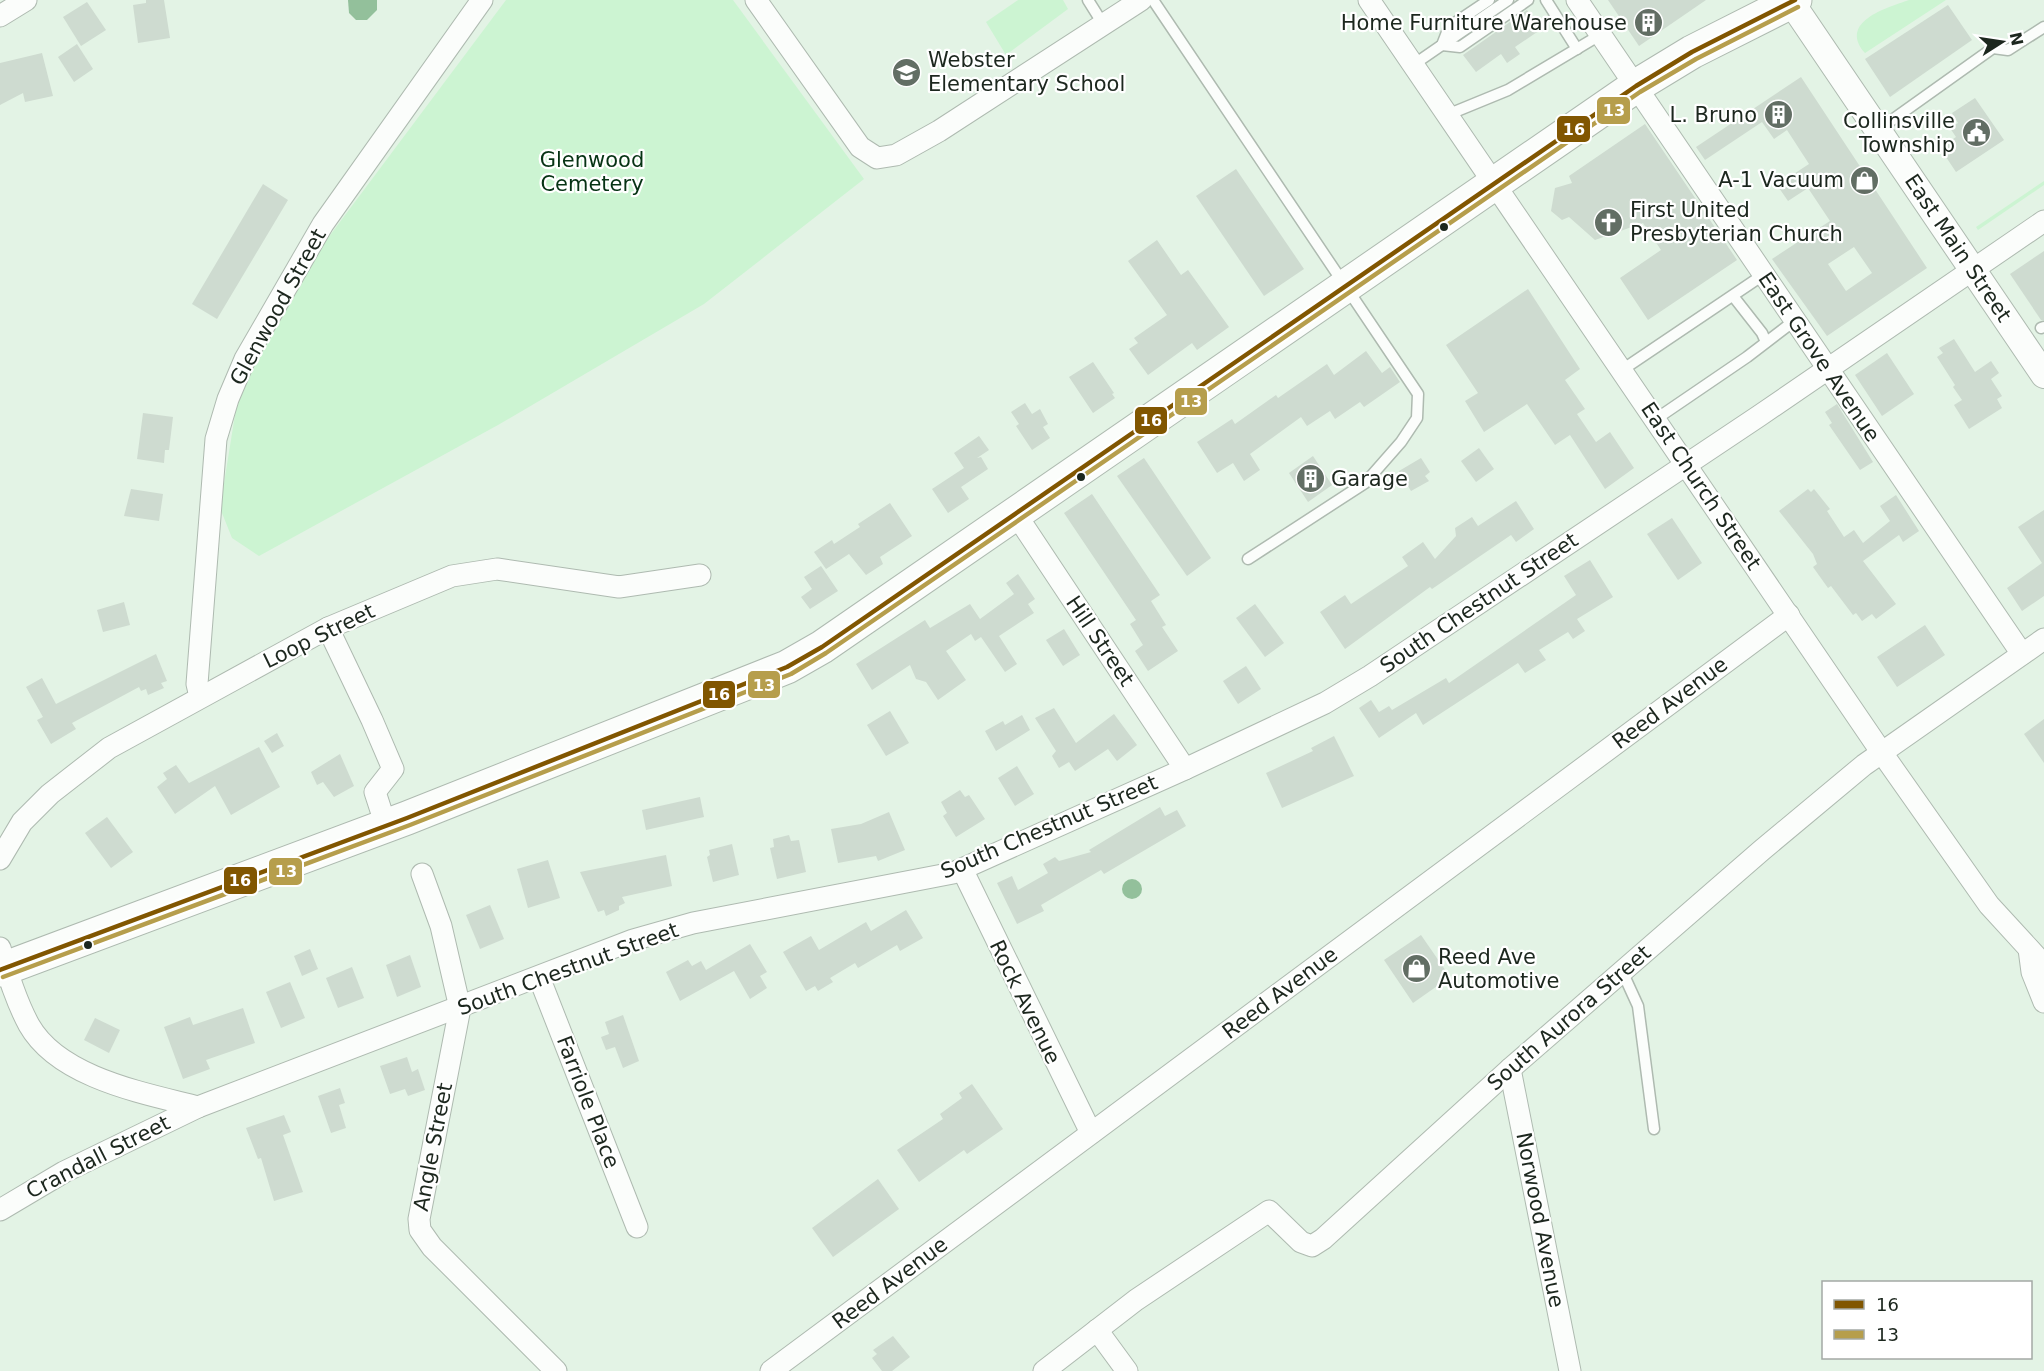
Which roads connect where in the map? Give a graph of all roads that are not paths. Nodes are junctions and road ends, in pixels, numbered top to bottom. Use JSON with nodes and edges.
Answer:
{"nodes":[{"id":1,"x":26,"y":0,"type":"edge"},
{"id":2,"x":482,"y":0,"type":"edge"},
{"id":3,"x":756,"y":0,"type":"edge"},
{"id":4,"x":1088,"y":0,"type":"edge"},
{"id":5,"x":1141,"y":0,"type":"edge"},
{"id":6,"x":1153,"y":0,"type":"edge"},
{"id":7,"x":1368,"y":0,"type":"edge"},
{"id":8,"x":1489,"y":0,"type":"edge"},
{"id":9,"x":1508,"y":0,"type":"edge"},
{"id":10,"x":1528,"y":0,"type":"edge"},
{"id":11,"x":1546,"y":0,"type":"edge"},
{"id":12,"x":1577,"y":0,"type":"edge"},
{"id":13,"x":1793,"y":1,"type":"edge"},
{"id":14,"x":0,"y":16,"type":"edge"},
{"id":15,"x":1103,"y":24,"type":"junction"},
{"id":16,"x":2044,"y":27,"type":"edge"},
{"id":17,"x":1600,"y":34,"type":"junction"},
{"id":18,"x":1442,"y":45,"type":"junction"},
{"id":19,"x":1577,"y":49,"type":"junction"},
{"id":20,"x":1413,"y":65,"type":"junction"},
{"id":21,"x":1636,"y":86,"type":"junction"},
{"id":22,"x":1447,"y":115,"type":"junction"},
{"id":23,"x":1877,"y":130,"type":"junction"},
{"id":24,"x":1494,"y":184,"type":"junction"},
{"id":25,"x":2044,"y":221,"type":"edge"},
{"id":26,"x":1973,"y":270,"type":"junction"},
{"id":27,"x":1763,"y":275,"type":"junction"},
{"id":28,"x":1347,"y":285,"type":"junction"},
{"id":29,"x":1733,"y":296,"type":"junction"},
{"id":30,"x":1794,"y":321,"type":"junction"},
{"id":31,"x":1766,"y":342,"type":"junction"},
{"id":32,"x":1622,"y":370,"type":"junction"},
{"id":33,"x":1827,"y":370,"type":"junction"},
{"id":34,"x":2044,"y":375,"type":"edge"},
{"id":35,"x":1656,"y":419,"type":"junction"},
{"id":36,"x":1687,"y":464,"type":"junction"},
{"id":37,"x":1015,"y":513,"type":"junction"},
{"id":38,"x":1248,"y":559,"type":"dead end"},
{"id":39,"x":700,"y":575,"type":"dead end"},
{"id":40,"x":1789,"y":615,"type":"junction"},
{"id":41,"x":328,"y":628,"type":"junction"},
{"id":42,"x":2044,"y":639,"type":"edge"},
{"id":43,"x":2022,"y":654,"type":"junction"},
{"id":44,"x":200,"y":697,"type":"junction"},
{"id":45,"x":1882,"y":753,"type":"junction"},
{"id":46,"x":1185,"y":769,"type":"junction"},
{"id":47,"x":386,"y":826,"type":"junction"},
{"id":48,"x":0,"y":859,"type":"edge"},
{"id":49,"x":962,"y":869,"type":"junction"},
{"id":50,"x":422,"y":874,"type":"dead end"},
{"id":51,"x":2029,"y":949,"type":"junction"},
{"id":52,"x":2,"y":961,"type":"edge"},
{"id":53,"x":2044,"y":965,"type":"edge"},
{"id":54,"x":1622,"y":971,"type":"junction"},
{"id":55,"x":539,"y":977,"type":"junction"},
{"id":56,"x":2044,"y":1002,"type":"edge"},
{"id":57,"x":460,"y":1008,"type":"junction"},
{"id":58,"x":1510,"y":1069,"type":"junction"},
{"id":59,"x":198,"y":1107,"type":"junction"},
{"id":60,"x":1654,"y":1129,"type":"dead end"},
{"id":61,"x":1091,"y":1133,"type":"junction"},
{"id":62,"x":0,"y":1210,"type":"edge"},
{"id":63,"x":637,"y":1227,"type":"dead end"},
{"id":64,"x":1097,"y":1329,"type":"junction"},
{"id":65,"x":556,"y":1371,"type":"edge"},
{"id":66,"x":771,"y":1371,"type":"edge"},
{"id":67,"x":1044,"y":1371,"type":"edge"},
{"id":68,"x":1127,"y":1371,"type":"edge"},
{"id":69,"x":1570,"y":1371,"type":"edge"}],
"edges":[{"from":1,"to":14,"type":"street"},
{"from":2,"to":44,"type":"street","name":"Glenwood Street"},
{"from":3,"to":15,"type":"street"},
{"from":4,"to":15,"type":"lane"},
{"from":5,"to":15,"type":"street"},
{"from":6,"to":28,"type":"lane"},
{"from":7,"to":20,"type":"street","name":"East Church Street"},
{"from":8,"to":18,"type":"lane"},
{"from":9,"to":18,"type":"lane"},
{"from":10,"to":18,"type":"lane"},
{"from":11,"to":19,"type":"lane"},
{"from":12,"to":17,"type":"street","name":"East Grove Avenue"},
{"from":13,"to":21,"type":"main road"},
{"from":13,"to":23,"type":"street","name":"East Main Street"},
{"from":16,"to":23,"type":"lane"},
{"from":17,"to":19,"type":"lane"},
{"from":17,"to":21,"type":"street","name":"East Grove Avenue"},
{"from":18,"to":20,"type":"lane"},
{"from":19,"to":22,"type":"lane"},
{"from":20,"to":22,"type":"street","name":"East Church Street"},
{"from":21,"to":24,"type":"main road"},
{"from":21,"to":27,"type":"street","name":"East Grove Avenue"},
{"from":22,"to":24,"type":"street","name":"East Church Street"},
{"from":23,"to":26,"type":"street","name":"East Main Street"},
{"from":24,"to":28,"type":"main road"},
{"from":24,"to":32,"type":"street","name":"East Church Street"},
{"from":25,"to":26,"type":"street","name":"South Chestnut Street"},
{"from":26,"to":33,"type":"street","name":"South Chestnut Street"},
{"from":26,"to":34,"type":"street","name":"East Main Street"},
{"from":27,"to":29,"type":"lane"},
{"from":27,"to":30,"type":"street","name":"East Grove Avenue"},
{"from":28,"to":37,"type":"main road"},
{"from":28,"to":38,"type":"lane"},
{"from":29,"to":31,"type":"lane"},
{"from":29,"to":32,"type":"lane"},
{"from":30,"to":31,"type":"lane"},
{"from":30,"to":33,"type":"street","name":"East Grove Avenue"},
{"from":31,"to":35,"type":"lane"},
{"from":32,"to":35,"type":"street","name":"East Church Street"},
{"from":33,"to":36,"type":"street","name":"South Chestnut Street"},
{"from":33,"to":43,"type":"street","name":"East Grove Avenue"},
{"from":35,"to":36,"type":"street","name":"East Church Street"},
{"from":36,"to":40,"type":"street","name":"East Church Street"},
{"from":36,"to":46,"type":"street","name":"South Chestnut Street"},
{"from":37,"to":46,"type":"street","name":"Hill Street"},
{"from":37,"to":47,"type":"main road"},
{"from":39,"to":41,"type":"street","name":"Loop Street"},
{"from":40,"to":45,"type":"street","name":"East Church Street"},
{"from":40,"to":61,"type":"street","name":"Reed Avenue"},
{"from":41,"to":44,"type":"street","name":"Loop Street"},
{"from":41,"to":47,"type":"street"},
{"from":42,"to":43,"type":"street","name":"South Aurora Street"},
{"from":43,"to":45,"type":"street","name":"South Aurora Street"},
{"from":44,"to":48,"type":"street","name":"Loop Street"},
{"from":45,"to":51,"type":"street","name":"East Church Street"},
{"from":45,"to":54,"type":"street","name":"South Aurora Street"},
{"from":46,"to":49,"type":"street","name":"South Chestnut Street"},
{"from":47,"to":52,"type":"main road"},
{"from":49,"to":55,"type":"street","name":"South Chestnut Street"},
{"from":49,"to":61,"type":"street","name":"Rock Avenue"},
{"from":50,"to":57,"type":"street","name":"Angle Street"},
{"from":51,"to":53,"type":"street","name":"East Church Street"},
{"from":51,"to":56,"type":"street"},
{"from":52,"to":59,"type":"street"},
{"from":54,"to":58,"type":"street","name":"South Aurora Street"},
{"from":54,"to":60,"type":"lane"},
{"from":55,"to":57,"type":"street","name":"South Chestnut Street"},
{"from":55,"to":63,"type":"street","name":"Farriole Place"},
{"from":57,"to":59,"type":"street","name":"South Chestnut Street"},
{"from":57,"to":65,"type":"street","name":"Angle Street"},
{"from":58,"to":64,"type":"street","name":"South Aurora Street"},
{"from":58,"to":69,"type":"street","name":"Norwood Avenue"},
{"from":59,"to":62,"type":"street","name":"Crandall Street"},
{"from":61,"to":66,"type":"street","name":"Reed Avenue"},
{"from":64,"to":67,"type":"street","name":"South Aurora Street"},
{"from":64,"to":68,"type":"street"}]}
